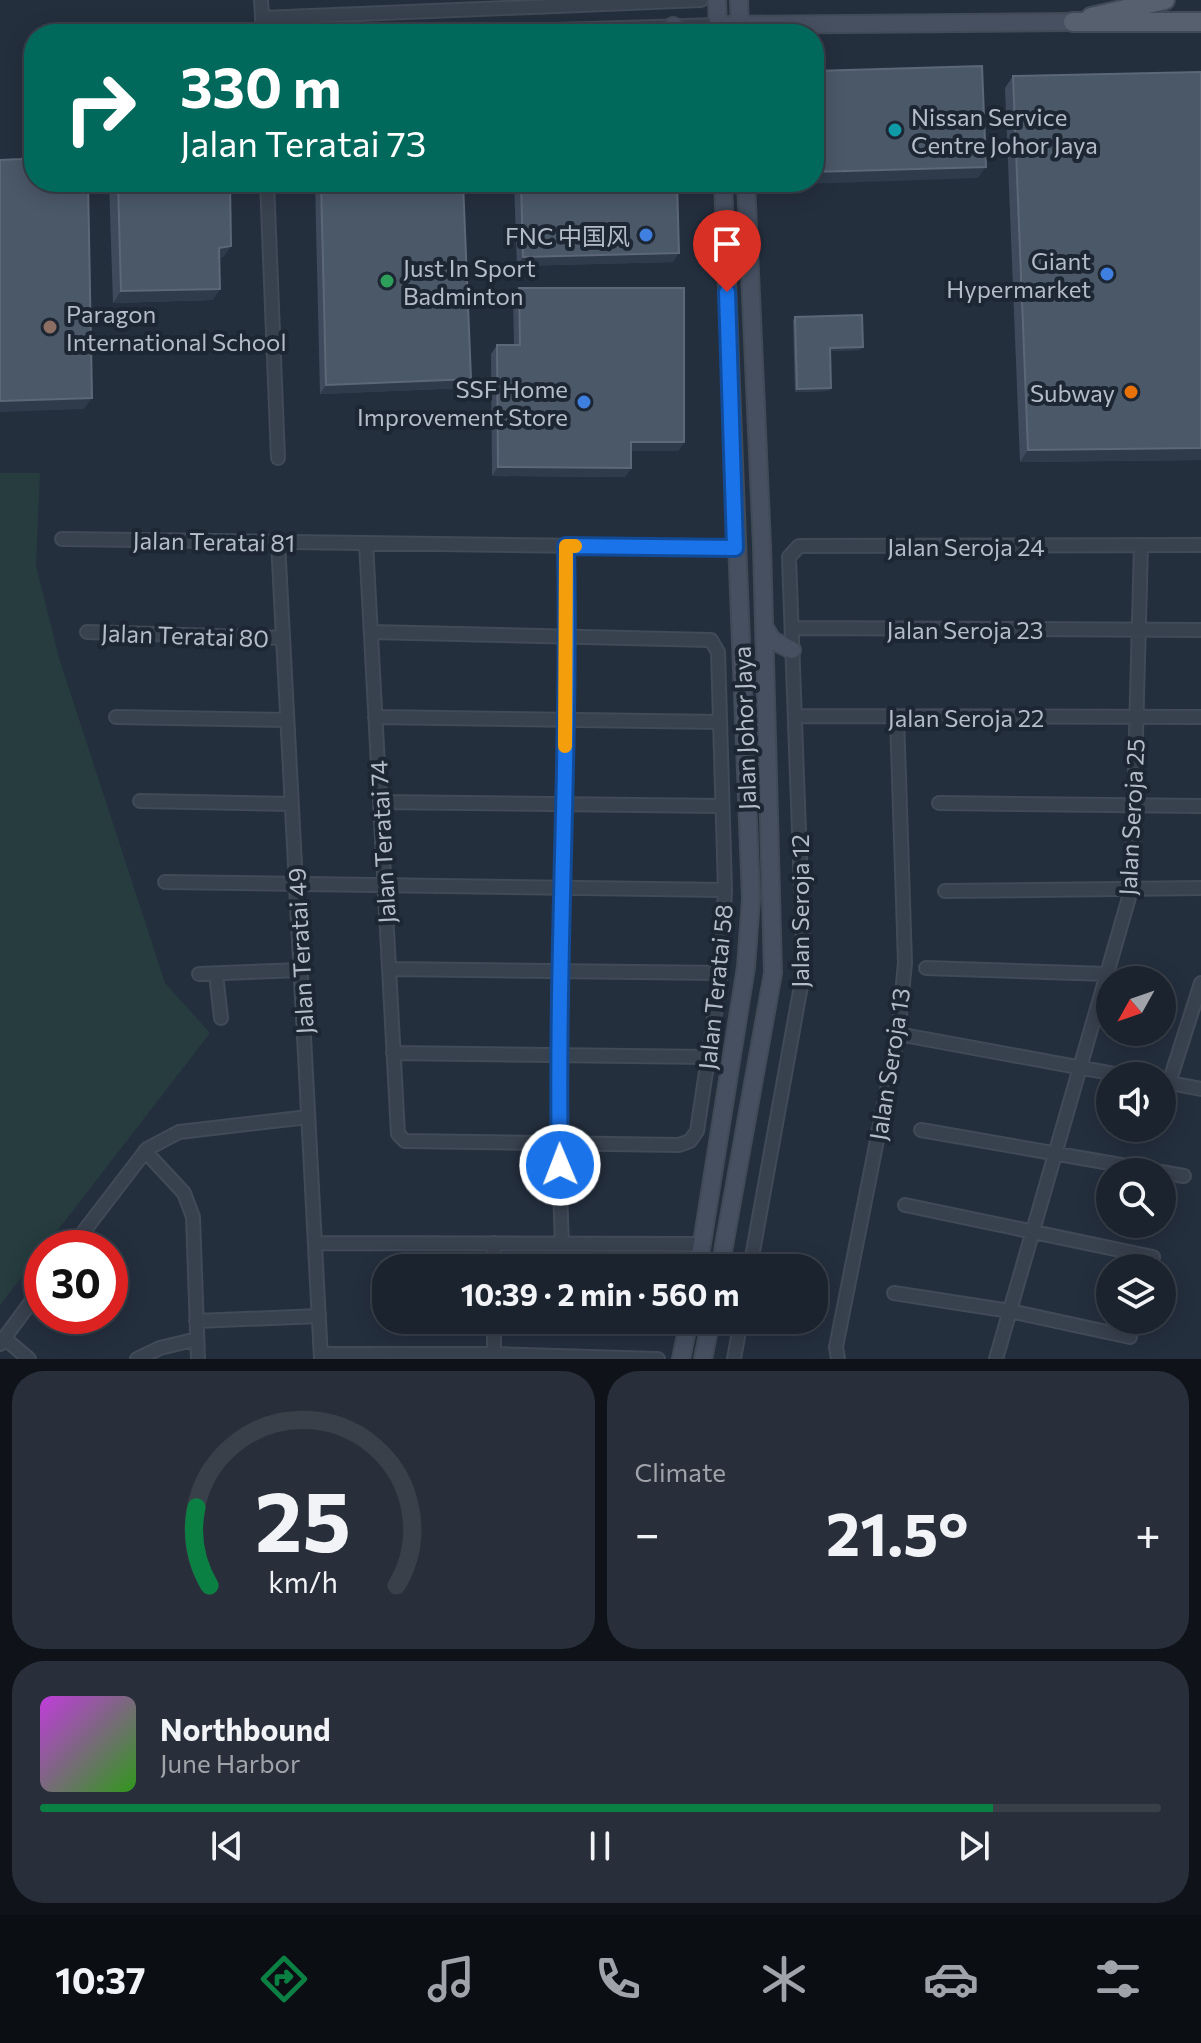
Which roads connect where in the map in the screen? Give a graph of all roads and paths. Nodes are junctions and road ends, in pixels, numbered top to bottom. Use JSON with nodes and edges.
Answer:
{"nodes":[{"id":1,"x":261,"y":0,"type":"edge"},
{"id":2,"x":701,"y":0,"type":"edge"},
{"id":3,"x":717,"y":0,"type":"edge"},
{"id":4,"x":739,"y":0,"type":"edge"},
{"id":5,"x":1165,"y":0,"type":"edge"},
{"id":6,"x":559,"y":5,"type":"junction"},
{"id":7,"x":262,"y":18,"type":"junction"},
{"id":8,"x":1073,"y":22,"type":"junction"},
{"id":9,"x":1195,"y":22,"type":"edge"},
{"id":10,"x":262,"y":24,"type":"edge"},
{"id":11,"x":560,"y":24,"type":"edge"},
{"id":12,"x":718,"y":24,"type":"edge"},
{"id":13,"x":740,"y":24,"type":"edge"},
{"id":14,"x":788,"y":24,"type":"edge"},
{"id":15,"x":267,"y":192,"type":"edge"},
{"id":16,"x":723,"y":192,"type":"edge"},
{"id":17,"x":746,"y":192,"type":"edge"},
{"id":18,"x":278,"y":458,"type":"dead end"},
{"id":19,"x":62,"y":539,"type":"dead end"},
{"id":20,"x":278,"y":542,"type":"junction"},
{"id":21,"x":366,"y":543,"type":"junction"},
{"id":22,"x":1141,"y":545,"type":"junction"},
{"id":23,"x":1201,"y":545,"type":"edge"},
{"id":24,"x":566,"y":546,"type":"junction"},
{"id":25,"x":735,"y":548,"type":"junction"},
{"id":26,"x":793,"y":550,"type":"joint"},
{"id":27,"x":764,"y":627,"type":"junction"},
{"id":28,"x":792,"y":628,"type":"junction"},
{"id":29,"x":1139,"y":630,"type":"junction"},
{"id":30,"x":1201,"y":630,"type":"edge"},
{"id":31,"x":87,"y":632,"type":"dead end"},
{"id":32,"x":371,"y":632,"type":"junction"},
{"id":33,"x":568,"y":635,"type":"junction"},
{"id":34,"x":283,"y":638,"type":"junction"},
{"id":35,"x":792,"y":650,"type":"junction"},
{"id":36,"x":795,"y":716,"type":"junction"},
{"id":37,"x":897,"y":716,"type":"junction"},
{"id":38,"x":116,"y":717,"type":"dead end"},
{"id":39,"x":375,"y":717,"type":"junction"},
{"id":40,"x":1136,"y":717,"type":"junction"},
{"id":41,"x":1201,"y":717,"type":"edge"},
{"id":42,"x":287,"y":720,"type":"junction"},
{"id":43,"x":566,"y":720,"type":"junction"},
{"id":44,"x":720,"y":722,"type":"junction"},
{"id":45,"x":140,"y":801,"type":"dead end"},
{"id":46,"x":380,"y":802,"type":"junction"},
{"id":47,"x":939,"y":803,"type":"dead end"},
{"id":48,"x":292,"y":804,"type":"junction"},
{"id":49,"x":564,"y":804,"type":"junction"},
{"id":50,"x":721,"y":806,"type":"junction"},
{"id":51,"x":1134,"y":806,"type":"junction"},
{"id":52,"x":1201,"y":806,"type":"edge"},
{"id":53,"x":165,"y":882,"type":"dead end"},
{"id":54,"x":296,"y":884,"type":"junction"},
{"id":55,"x":384,"y":885,"type":"junction"},
{"id":56,"x":1132,"y":887,"type":"junction"},
{"id":57,"x":561,"y":888,"type":"junction"},
{"id":58,"x":1201,"y":888,"type":"edge"},
{"id":59,"x":725,"y":890,"type":"junction"},
{"id":60,"x":945,"y":891,"type":"dead end"},
{"id":61,"x":1109,"y":966,"type":"edge"},
{"id":62,"x":926,"y":968,"type":"dead end"},
{"id":63,"x":389,"y":969,"type":"junction"},
{"id":64,"x":558,"y":969,"type":"junction"},
{"id":65,"x":301,"y":970,"type":"junction"},
{"id":66,"x":721,"y":973,"type":"junction"},
{"id":67,"x":199,"y":974,"type":"dead end"},
{"id":68,"x":216,"y":974,"type":"junction"},
{"id":69,"x":1096,"y":974,"type":"edge"},
{"id":70,"x":1201,"y":983,"type":"edge"},
{"id":71,"x":1096,"y":1013,"type":"edge"},
{"id":72,"x":221,"y":1018,"type":"dead end"},
{"id":73,"x":898,"y":1034,"type":"junction"},
{"id":74,"x":393,"y":1053,"type":"junction"},
{"id":75,"x":559,"y":1056,"type":"junction"},
{"id":76,"x":709,"y":1057,"type":"junction"},
{"id":77,"x":1173,"y":1062,"type":"edge"},
{"id":78,"x":1080,"y":1069,"type":"junction"},
{"id":79,"x":1096,"y":1071,"type":"edge"},
{"id":80,"x":1176,"y":1084,"type":"edge"},
{"id":81,"x":1201,"y":1089,"type":"edge"},
{"id":82,"x":308,"y":1117,"type":"junction"},
{"id":83,"x":921,"y":1130,"type":"dead end"},
{"id":84,"x":559,"y":1142,"type":"junction"},
{"id":85,"x":145,"y":1151,"type":"junction"},
{"id":86,"x":1056,"y":1153,"type":"junction"},
{"id":87,"x":1184,"y":1176,"type":"dead end"},
{"id":88,"x":905,"y":1205,"type":"dead end"},
{"id":89,"x":85,"y":1230,"type":"edge"},
{"id":90,"x":1033,"y":1234,"type":"junction"},
{"id":91,"x":315,"y":1243,"type":"junction"},
{"id":92,"x":494,"y":1243,"type":"junction"},
{"id":93,"x":562,"y":1243,"type":"junction"},
{"id":94,"x":703,"y":1244,"type":"junction"},
{"id":95,"x":494,"y":1254,"type":"edge"},
{"id":96,"x":701,"y":1254,"type":"edge"},
{"id":97,"x":723,"y":1254,"type":"edge"},
{"id":98,"x":753,"y":1254,"type":"edge"},
{"id":99,"x":1137,"y":1254,"type":"edge"},
{"id":100,"x":894,"y":1293,"type":"dead end"},
{"id":101,"x":24,"y":1311,"type":"edge"},
{"id":102,"x":1010,"y":1311,"type":"junction"},
{"id":103,"x":319,"y":1316,"type":"junction"},
{"id":104,"x":196,"y":1321,"type":"junction"},
{"id":105,"x":494,"y":1334,"type":"edge"},
{"id":106,"x":686,"y":1334,"type":"edge"},
{"id":107,"x":708,"y":1334,"type":"edge"},
{"id":108,"x":738,"y":1334,"type":"edge"},
{"id":109,"x":1130,"y":1337,"type":"dead end"},
{"id":110,"x":197,"y":1339,"type":"junction"},
{"id":111,"x":2,"y":1341,"type":"edge"},
{"id":112,"x":494,"y":1356,"type":"edge"},
{"id":113,"x":321,"y":1357,"type":"edge"},
{"id":114,"x":658,"y":1358,"type":"edge"},
{"id":115,"x":29,"y":1359,"type":"edge"},
{"id":116,"x":137,"y":1359,"type":"edge"},
{"id":117,"x":198,"y":1359,"type":"edge"},
{"id":118,"x":681,"y":1359,"type":"edge"},
{"id":119,"x":703,"y":1359,"type":"edge"},
{"id":120,"x":734,"y":1359,"type":"edge"},
{"id":121,"x":838,"y":1359,"type":"edge"},
{"id":122,"x":996,"y":1359,"type":"edge"}],
"edges":[{"from":1,"to":7,"type":"street"},
{"from":2,"to":6,"type":"street"},
{"from":3,"to":12,"type":"main road"},
{"from":4,"to":13,"type":"main road"},
{"from":5,"to":8,"type":"main road"},
{"from":6,"to":7,"type":"street"},
{"from":6,"to":11,"type":"street"},
{"from":7,"to":10,"type":"street"},
{"from":8,"to":9,"type":"main road"},
{"from":8,"to":14,"type":"main road"},
{"from":15,"to":18,"type":"street"},
{"from":16,"to":25,"type":"main road","name":"Jalan Johor Jaya"},
{"from":17,"to":27,"type":"main road","name":"Jalan Johor Jaya"},
{"from":19,"to":20,"type":"street","name":"Jalan Teratai 81"},
{"from":20,"to":21,"type":"street","name":"Jalan Teratai 81"},
{"from":20,"to":34,"type":"street","name":"Jalan Teratai 49"},
{"from":21,"to":24,"type":"street","name":"Jalan Teratai 81"},
{"from":21,"to":32,"type":"street","name":"Jalan Teratai 74"},
{"from":22,"to":23,"type":"street","name":"Jalan Seroja 24"},
{"from":22,"to":26,"type":"street","name":"Jalan Seroja 24"},
{"from":22,"to":29,"type":"street","name":"Jalan Seroja 25"},
{"from":24,"to":25,"type":"street","name":"Jalan Teratai 81"},
{"from":24,"to":33,"type":"street"},
{"from":25,"to":94,"type":"main road","name":"Jalan Johor Jaya"},
{"from":26,"to":28,"type":"street","name":"Jalan Seroja 12"},
{"from":27,"to":35,"type":"main road"},
{"from":27,"to":97,"type":"main road","name":"Jalan Johor Jaya"},
{"from":28,"to":29,"type":"street","name":"Jalan Seroja 23"},
{"from":28,"to":35,"type":"street","name":"Jalan Seroja 12"},
{"from":29,"to":30,"type":"street","name":"Jalan Seroja 23"},
{"from":29,"to":40,"type":"street","name":"Jalan Seroja 25"},
{"from":31,"to":34,"type":"street","name":"Jalan Teratai 80"},
{"from":32,"to":33,"type":"street"},
{"from":32,"to":39,"type":"street","name":"Jalan Teratai 74"},
{"from":33,"to":43,"type":"street"},
{"from":33,"to":44,"type":"street","name":"Jalan Teratai 58"},
{"from":34,"to":42,"type":"street","name":"Jalan Teratai 49"},
{"from":35,"to":36,"type":"street","name":"Jalan Seroja 12"},
{"from":36,"to":37,"type":"street","name":"Jalan Seroja 22"},
{"from":36,"to":98,"type":"street","name":"Jalan Seroja 12"},
{"from":37,"to":40,"type":"street","name":"Jalan Seroja 22"},
{"from":37,"to":73,"type":"street","name":"Jalan Seroja 13"},
{"from":38,"to":42,"type":"street"},
{"from":39,"to":43,"type":"street"},
{"from":39,"to":46,"type":"street","name":"Jalan Teratai 74"},
{"from":40,"to":41,"type":"street","name":"Jalan Seroja 22"},
{"from":40,"to":51,"type":"street","name":"Jalan Seroja 25"},
{"from":42,"to":48,"type":"street","name":"Jalan Teratai 49"},
{"from":43,"to":44,"type":"street"},
{"from":43,"to":49,"type":"street"},
{"from":44,"to":50,"type":"street","name":"Jalan Teratai 58"},
{"from":45,"to":48,"type":"street"},
{"from":46,"to":49,"type":"street"},
{"from":46,"to":55,"type":"street","name":"Jalan Teratai 74"},
{"from":47,"to":51,"type":"street"},
{"from":48,"to":54,"type":"street","name":"Jalan Teratai 49"},
{"from":49,"to":50,"type":"street"},
{"from":49,"to":57,"type":"street"},
{"from":50,"to":59,"type":"street","name":"Jalan Teratai 58"},
{"from":51,"to":52,"type":"street"},
{"from":51,"to":56,"type":"street","name":"Jalan Seroja 25"},
{"from":53,"to":54,"type":"street"},
{"from":54,"to":55,"type":"street"},
{"from":54,"to":65,"type":"street","name":"Jalan Teratai 49"},
{"from":55,"to":57,"type":"street"},
{"from":55,"to":63,"type":"street","name":"Jalan Teratai 74"},
{"from":56,"to":58,"type":"street"},
{"from":56,"to":60,"type":"street"},
{"from":56,"to":61,"type":"street","name":"Jalan Seroja 25"},
{"from":57,"to":59,"type":"street"},
{"from":57,"to":64,"type":"street"},
{"from":59,"to":66,"type":"street","name":"Jalan Teratai 58"},
{"from":62,"to":69,"type":"street"},
{"from":63,"to":64,"type":"street"},
{"from":63,"to":74,"type":"street","name":"Jalan Teratai 74"},
{"from":64,"to":66,"type":"street"},
{"from":64,"to":75,"type":"street"},
{"from":65,"to":68,"type":"street"},
{"from":65,"to":82,"type":"street","name":"Jalan Teratai 49"},
{"from":66,"to":76,"type":"street","name":"Jalan Teratai 58"},
{"from":67,"to":68,"type":"street"},
{"from":68,"to":72,"type":"street"},
{"from":70,"to":77,"type":"street"},
{"from":71,"to":78,"type":"street","name":"Jalan Seroja 25"},
{"from":73,"to":78,"type":"street"},
{"from":73,"to":121,"type":"street","name":"Jalan Seroja 13"},
{"from":74,"to":75,"type":"street"},
{"from":74,"to":84,"type":"street","name":"Jalan Teratai 74"},
{"from":75,"to":76,"type":"street"},
{"from":75,"to":84,"type":"street"},
{"from":76,"to":84,"type":"street","name":"Jalan Teratai 58"},
{"from":78,"to":79,"type":"street"},
{"from":78,"to":86,"type":"street","name":"Jalan Seroja 25"},
{"from":80,"to":81,"type":"street"},
{"from":82,"to":85,"type":"street"},
{"from":82,"to":91,"type":"street","name":"Jalan Teratai 49"},
{"from":83,"to":86,"type":"street"},
{"from":84,"to":93,"type":"street"},
{"from":85,"to":89,"type":"street"},
{"from":85,"to":104,"type":"street"},
{"from":86,"to":87,"type":"street"},
{"from":86,"to":90,"type":"street","name":"Jalan Seroja 25"},
{"from":88,"to":90,"type":"street"},
{"from":90,"to":99,"type":"street"},
{"from":90,"to":102,"type":"street","name":"Jalan Seroja 25"},
{"from":91,"to":92,"type":"street"},
{"from":91,"to":103,"type":"street","name":"Jalan Teratai 49"},
{"from":92,"to":93,"type":"street"},
{"from":92,"to":95,"type":"street"},
{"from":93,"to":94,"type":"street"},
{"from":94,"to":96,"type":"main road","name":"Jalan Johor Jaya"},
{"from":100,"to":102,"type":"street"},
{"from":101,"to":111,"type":"street"},
{"from":102,"to":109,"type":"street"},
{"from":102,"to":122,"type":"street","name":"Jalan Seroja 25"},
{"from":103,"to":104,"type":"street"},
{"from":103,"to":113,"type":"street","name":"Jalan Teratai 49"},
{"from":104,"to":110,"type":"street"},
{"from":105,"to":112,"type":"street"},
{"from":106,"to":118,"type":"main road"},
{"from":107,"to":119,"type":"main road"},
{"from":108,"to":120,"type":"street"},
{"from":110,"to":116,"type":"street"},
{"from":110,"to":117,"type":"street"},
{"from":111,"to":115,"type":"street"},
{"from":112,"to":113,"type":"street"},
{"from":112,"to":114,"type":"street"}]}
